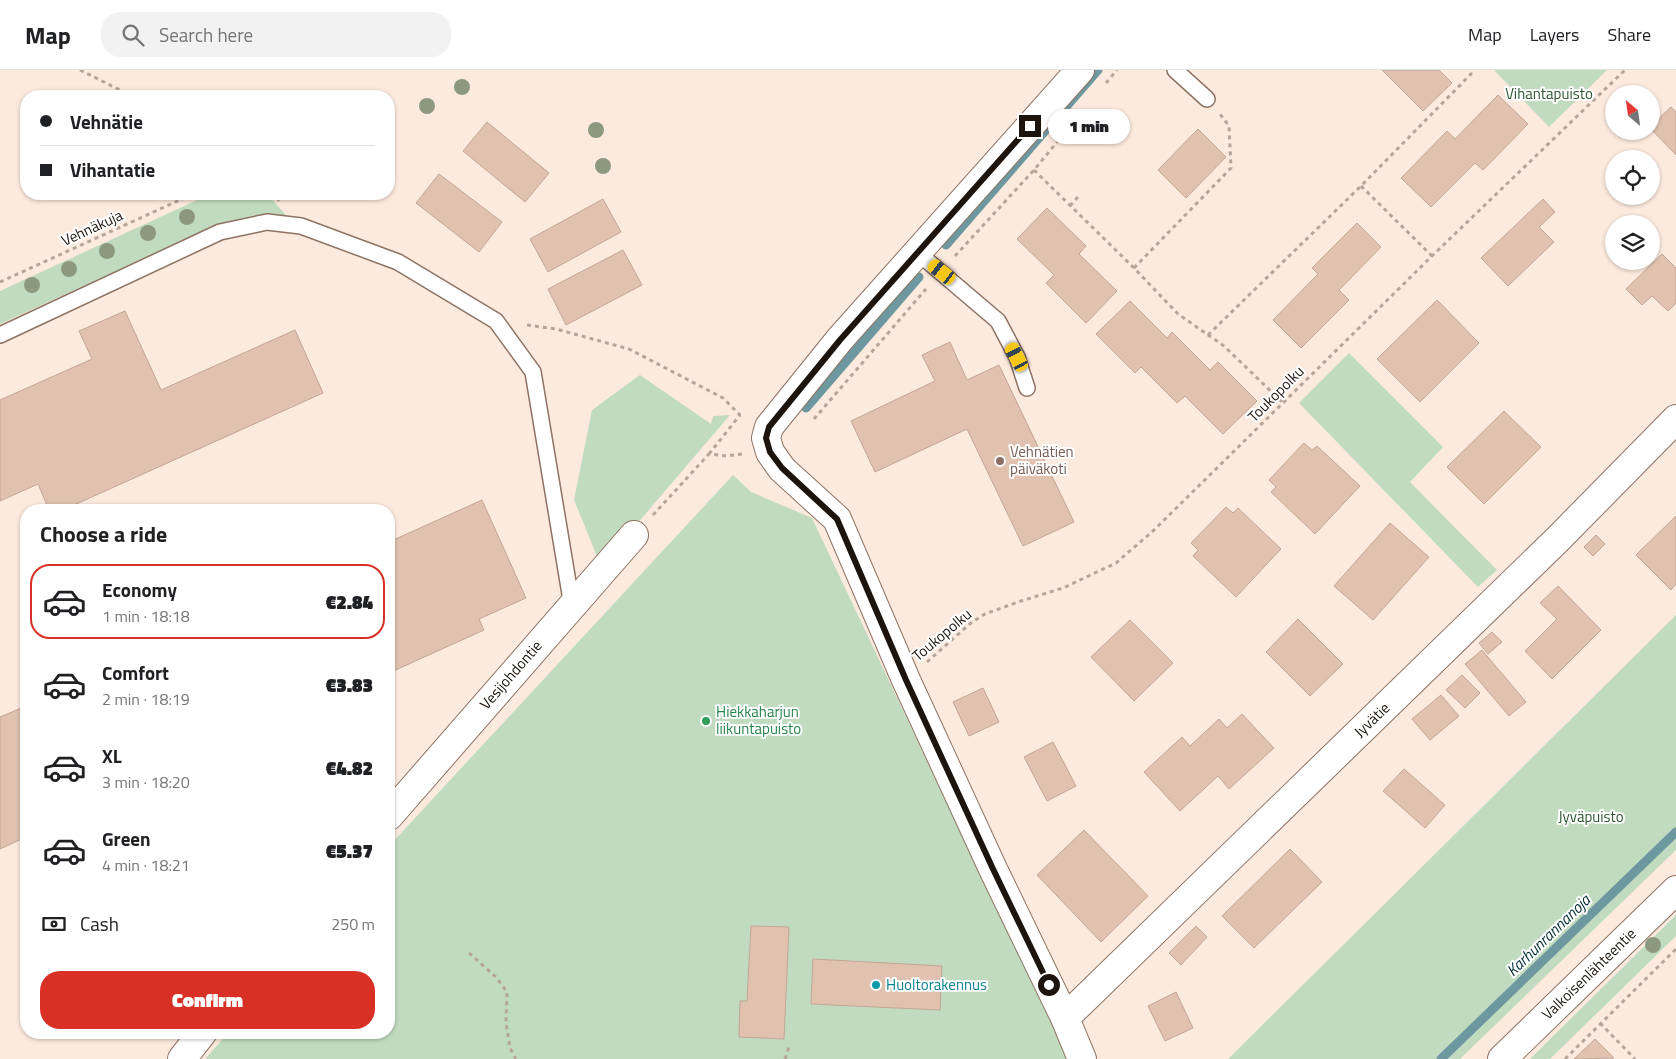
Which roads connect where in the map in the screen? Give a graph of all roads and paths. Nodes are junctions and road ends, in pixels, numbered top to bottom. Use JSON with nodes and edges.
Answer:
{"nodes":[{"id":1,"x":80,"y":70,"type":"edge"},
{"id":2,"x":1080,"y":70,"type":"edge"},
{"id":3,"x":1175,"y":70,"type":"edge"},
{"id":4,"x":1470,"y":70,"type":"edge"},
{"id":5,"x":1625,"y":70,"type":"edge"},
{"id":6,"x":120,"y":90,"type":"edge"},
{"id":7,"x":1207,"y":98,"type":"joint"},
{"id":8,"x":1034,"y":170,"type":"dead end"},
{"id":9,"x":1361,"y":186,"type":"junction"},
{"id":10,"x":1078,"y":197,"type":"dead end"},
{"id":11,"x":180,"y":200,"type":"edge"},
{"id":12,"x":1070,"y":206,"type":"junction"},
{"id":13,"x":918,"y":253,"type":"junction"},
{"id":14,"x":1432,"y":256,"type":"junction"},
{"id":15,"x":1134,"y":268,"type":"junction"},
{"id":16,"x":0,"y":282,"type":"edge"},
{"id":17,"x":496,"y":321,"type":"junction"},
{"id":18,"x":0,"y":335,"type":"edge"},
{"id":19,"x":1208,"y":336,"type":"junction"},
{"id":20,"x":1026,"y":388,"type":"dead end"},
{"id":21,"x":1283,"y":403,"type":"junction"},
{"id":22,"x":740,"y":415,"type":"dead end"},
{"id":23,"x":1676,"y":419,"type":"edge"},
{"id":24,"x":634,"y":535,"type":"dead end"},
{"id":25,"x":572,"y":606,"type":"junction"},
{"id":26,"x":906,"y":680,"type":"junction"},
{"id":27,"x":395,"y":809,"type":"edge"},
{"id":28,"x":1676,"y":890,"type":"edge"},
{"id":29,"x":1676,"y":949,"type":"edge"},
{"id":30,"x":469,"y":953,"type":"dead end"},
{"id":31,"x":1065,"y":1018,"type":"junction"},
{"id":32,"x":1600,"y":1023,"type":"junction"},
{"id":33,"x":198,"y":1039,"type":"edge"},
{"id":34,"x":790,"y":1047,"type":"dead end"},
{"id":35,"x":182,"y":1059,"type":"edge"},
{"id":36,"x":516,"y":1059,"type":"edge"},
{"id":37,"x":785,"y":1059,"type":"edge"},
{"id":38,"x":1082,"y":1059,"type":"edge"},
{"id":39,"x":1502,"y":1059,"type":"edge"},
{"id":40,"x":1565,"y":1059,"type":"edge"},
{"id":41,"x":1635,"y":1059,"type":"edge"}],
"edges":[{"from":1,"to":6,"type":"path"},
{"from":2,"to":13,"type":"street"},
{"from":3,"to":7,"type":"lane"},
{"from":4,"to":9,"type":"path"},
{"from":5,"to":14,"type":"path","name":"Toukopolku"},
{"from":7,"to":15,"type":"path"},
{"from":8,"to":12,"type":"path"},
{"from":9,"to":14,"type":"path"},
{"from":9,"to":19,"type":"path"},
{"from":10,"to":12,"type":"path"},
{"from":11,"to":16,"type":"path","name":"Vehnäkuja"},
{"from":12,"to":15,"type":"path"},
{"from":13,"to":20,"type":"lane"},
{"from":13,"to":26,"type":"street"},
{"from":14,"to":21,"type":"path","name":"Toukopolku"},
{"from":15,"to":19,"type":"path"},
{"from":17,"to":18,"type":"lane"},
{"from":17,"to":22,"type":"path"},
{"from":17,"to":25,"type":"lane"},
{"from":19,"to":21,"type":"path"},
{"from":21,"to":26,"type":"path","name":"Toukopolku"},
{"from":23,"to":31,"type":"street","name":"Jyvätie"},
{"from":24,"to":25,"type":"street","name":"Vesijohdontie"},
{"from":25,"to":27,"type":"street","name":"Vesijohdontie"},
{"from":26,"to":31,"type":"street"},
{"from":28,"to":39,"type":"street","name":"Valkoisenlähteentie"},
{"from":29,"to":32,"type":"path"},
{"from":30,"to":36,"type":"path"},
{"from":31,"to":38,"type":"street"},
{"from":32,"to":40,"type":"path"},
{"from":32,"to":41,"type":"path"},
{"from":33,"to":35,"type":"street"},
{"from":34,"to":37,"type":"path"}]}
